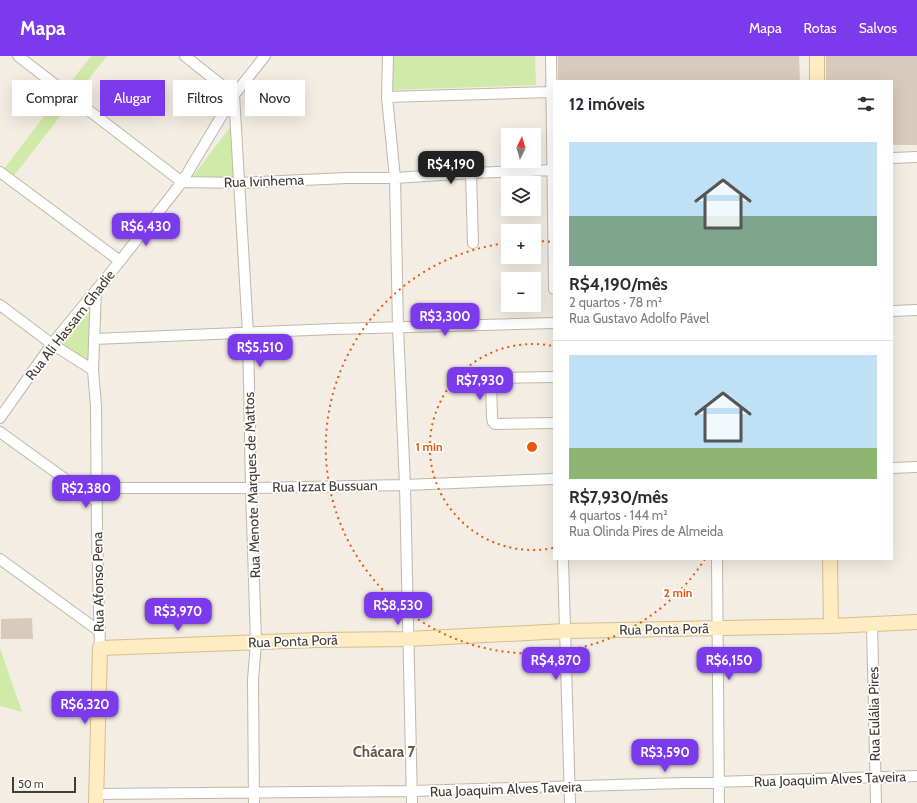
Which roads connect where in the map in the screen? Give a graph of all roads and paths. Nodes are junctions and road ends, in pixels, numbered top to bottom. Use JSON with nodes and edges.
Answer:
{"nodes":[{"id":1,"x":18,"y":56,"type":"edge"},
{"id":2,"x":185,"y":56,"type":"edge"},
{"id":3,"x":266,"y":56,"type":"edge"},
{"id":4,"x":388,"y":56,"type":"edge"},
{"id":5,"x":551,"y":56,"type":"edge"},
{"id":6,"x":817,"y":56,"type":"edge"},
{"id":7,"x":216,"y":80,"type":"edge"},
{"id":8,"x":817,"y":80,"type":"edge"},
{"id":9,"x":237,"y":90,"type":"edge"},
{"id":10,"x":551,"y":92,"type":"junction"},
{"id":11,"x":387,"y":97,"type":"junction"},
{"id":12,"x":221,"y":116,"type":"edge"},
{"id":13,"x":235,"y":116,"type":"edge"},
{"id":14,"x":917,"y":157,"type":"edge"},
{"id":15,"x":893,"y":158,"type":"edge"},
{"id":16,"x":553,"y":170,"type":"edge"},
{"id":17,"x":0,"y":172,"type":"edge"},
{"id":18,"x":471,"y":173,"type":"junction"},
{"id":19,"x":395,"y":178,"type":"junction"},
{"id":20,"x":182,"y":182,"type":"junction"},
{"id":21,"x":239,"y":183,"type":"junction"},
{"id":22,"x":473,"y":243,"type":"dead end"},
{"id":23,"x":120,"y":261,"type":"junction"},
{"id":24,"x":96,"y":290,"type":"junction"},
{"id":25,"x":0,"y":305,"type":"edge"},
{"id":26,"x":917,"y":310,"type":"edge"},
{"id":27,"x":893,"y":311,"type":"edge"},
{"id":28,"x":553,"y":323,"type":"edge"},
{"id":29,"x":398,"y":327,"type":"junction"},
{"id":30,"x":248,"y":333,"type":"junction"},
{"id":31,"x":94,"y":339,"type":"junction"},
{"id":32,"x":52,"y":344,"type":"junction"},
{"id":33,"x":94,"y":370,"type":"junction"},
{"id":34,"x":553,"y":378,"type":"edge"},
{"id":35,"x":0,"y":418,"type":"edge"},
{"id":36,"x":553,"y":423,"type":"edge"},
{"id":37,"x":0,"y":432,"type":"edge"},
{"id":38,"x":893,"y":468,"type":"edge"},
{"id":39,"x":917,"y":468,"type":"edge"},
{"id":40,"x":553,"y":479,"type":"edge"},
{"id":41,"x":405,"y":485,"type":"junction"},
{"id":42,"x":97,"y":488,"type":"junction"},
{"id":43,"x":251,"y":488,"type":"junction"},
{"id":44,"x":97,"y":502,"type":"junction"},
{"id":45,"x":0,"y":559,"type":"edge"},
{"id":46,"x":563,"y":560,"type":"edge"},
{"id":47,"x":717,"y":560,"type":"edge"},
{"id":48,"x":830,"y":560,"type":"edge"},
{"id":49,"x":917,"y":622,"type":"edge"},
{"id":50,"x":872,"y":624,"type":"junction"},
{"id":51,"x":831,"y":626,"type":"junction"},
{"id":52,"x":718,"y":628,"type":"junction"},
{"id":53,"x":99,"y":631,"type":"junction"},
{"id":54,"x":566,"y":631,"type":"junction"},
{"id":55,"x":408,"y":639,"type":"junction"},
{"id":56,"x":256,"y":642,"type":"junction"},
{"id":57,"x":100,"y":648,"type":"junction"},
{"id":58,"x":917,"y":776,"type":"edge"},
{"id":59,"x":875,"y":778,"type":"junction"},
{"id":60,"x":720,"y":782,"type":"junction"},
{"id":61,"x":570,"y":787,"type":"junction"},
{"id":62,"x":413,"y":791,"type":"junction"},
{"id":63,"x":96,"y":798,"type":"edge"},
{"id":64,"x":254,"y":798,"type":"edge"},
{"id":65,"x":412,"y":803,"type":"edge"},
{"id":66,"x":570,"y":803,"type":"edge"},
{"id":67,"x":719,"y":803,"type":"edge"},
{"id":68,"x":876,"y":803,"type":"edge"}],
"edges":[{"from":1,"to":20,"type":"street"},
{"from":2,"to":7,"type":"street"},
{"from":3,"to":9,"type":"street","name":"Rua Ali Hassam Ghadie"},
{"from":4,"to":11,"type":"street"},
{"from":5,"to":10,"type":"street"},
{"from":6,"to":8,"type":"street"},
{"from":10,"to":11,"type":"street"},
{"from":10,"to":16,"type":"street"},
{"from":11,"to":19,"type":"street"},
{"from":12,"to":20,"type":"street","name":"Rua Ali Hassam Ghadie"},
{"from":13,"to":21,"type":"street","name":"Rua Menote Marques de Mattos"},
{"from":14,"to":15,"type":"street"},
{"from":16,"to":18,"type":"street","name":"Rua Ivinhema"},
{"from":17,"to":23,"type":"street"},
{"from":18,"to":19,"type":"street","name":"Rua Ivinhema"},
{"from":18,"to":22,"type":"street"},
{"from":19,"to":21,"type":"street","name":"Rua Ivinhema"},
{"from":19,"to":29,"type":"street"},
{"from":20,"to":21,"type":"street","name":"Rua Ivinhema"},
{"from":20,"to":23,"type":"street","name":"Rua Ali Hassam Ghadie"},
{"from":21,"to":30,"type":"street","name":"Rua Menote Marques de Mattos"},
{"from":23,"to":24,"type":"street","name":"Rua Ali Hassam Ghadie"},
{"from":24,"to":31,"type":"street","name":"Rua Afonso Pena"},
{"from":24,"to":32,"type":"street","name":"Rua Ali Hassam Ghadie"},
{"from":25,"to":32,"type":"street"},
{"from":26,"to":27,"type":"street"},
{"from":28,"to":29,"type":"street"},
{"from":29,"to":30,"type":"street"},
{"from":29,"to":41,"type":"street"},
{"from":30,"to":31,"type":"street"},
{"from":30,"to":43,"type":"street","name":"Rua Menote Marques de Mattos"},
{"from":31,"to":33,"type":"street","name":"Rua Afonso Pena"},
{"from":32,"to":33,"type":"street"},
{"from":32,"to":35,"type":"street","name":"Rua Ali Hassam Ghadie"},
{"from":33,"to":42,"type":"street","name":"Rua Afonso Pena"},
{"from":34,"to":36,"type":"street"},
{"from":37,"to":44,"type":"street"},
{"from":38,"to":39,"type":"street"},
{"from":40,"to":41,"type":"street","name":"Rua Izzat Bussuan"},
{"from":41,"to":43,"type":"street","name":"Rua Izzat Bussuan"},
{"from":41,"to":55,"type":"street"},
{"from":42,"to":43,"type":"street","name":"Rua Izzat Bussuan"},
{"from":42,"to":44,"type":"street","name":"Rua Afonso Pena"},
{"from":43,"to":56,"type":"street","name":"Rua Menote Marques de Mattos"},
{"from":44,"to":53,"type":"street","name":"Rua Afonso Pena"},
{"from":45,"to":53,"type":"street"},
{"from":46,"to":54,"type":"street"},
{"from":47,"to":52,"type":"street"},
{"from":48,"to":51,"type":"street"},
{"from":49,"to":50,"type":"street","name":"Rua Ponta Porã"},
{"from":50,"to":51,"type":"street","name":"Rua Ponta Porã"},
{"from":50,"to":59,"type":"street","name":"Rua Eulália Pires"},
{"from":51,"to":52,"type":"street","name":"Rua Ponta Porã"},
{"from":52,"to":54,"type":"street","name":"Rua Ponta Porã"},
{"from":52,"to":60,"type":"street"},
{"from":53,"to":57,"type":"street","name":"Rua Afonso Pena"},
{"from":54,"to":55,"type":"street","name":"Rua Ponta Porã"},
{"from":54,"to":61,"type":"street"},
{"from":55,"to":56,"type":"street","name":"Rua Ponta Porã"},
{"from":55,"to":62,"type":"street"},
{"from":56,"to":57,"type":"street","name":"Rua Ponta Porã"},
{"from":56,"to":64,"type":"street","name":"Rua Menote Marques de Mattos"},
{"from":57,"to":63,"type":"street","name":"Rua Afonso Pena"},
{"from":58,"to":59,"type":"street","name":"Rua Joaquim Alves Taveira"},
{"from":59,"to":60,"type":"street","name":"Rua Joaquim Alves Taveira"},
{"from":59,"to":68,"type":"street","name":"Rua Eulália Pires"},
{"from":60,"to":61,"type":"street","name":"Rua Joaquim Alves Taveira"},
{"from":60,"to":67,"type":"street"},
{"from":61,"to":62,"type":"street","name":"Rua Joaquim Alves Taveira"},
{"from":61,"to":66,"type":"street"},
{"from":62,"to":64,"type":"street","name":"Rua Joaquim Alves Taveira"},
{"from":62,"to":65,"type":"street"},
{"from":63,"to":64,"type":"street","name":"Rua Joaquim Alves Taveira"}]}
